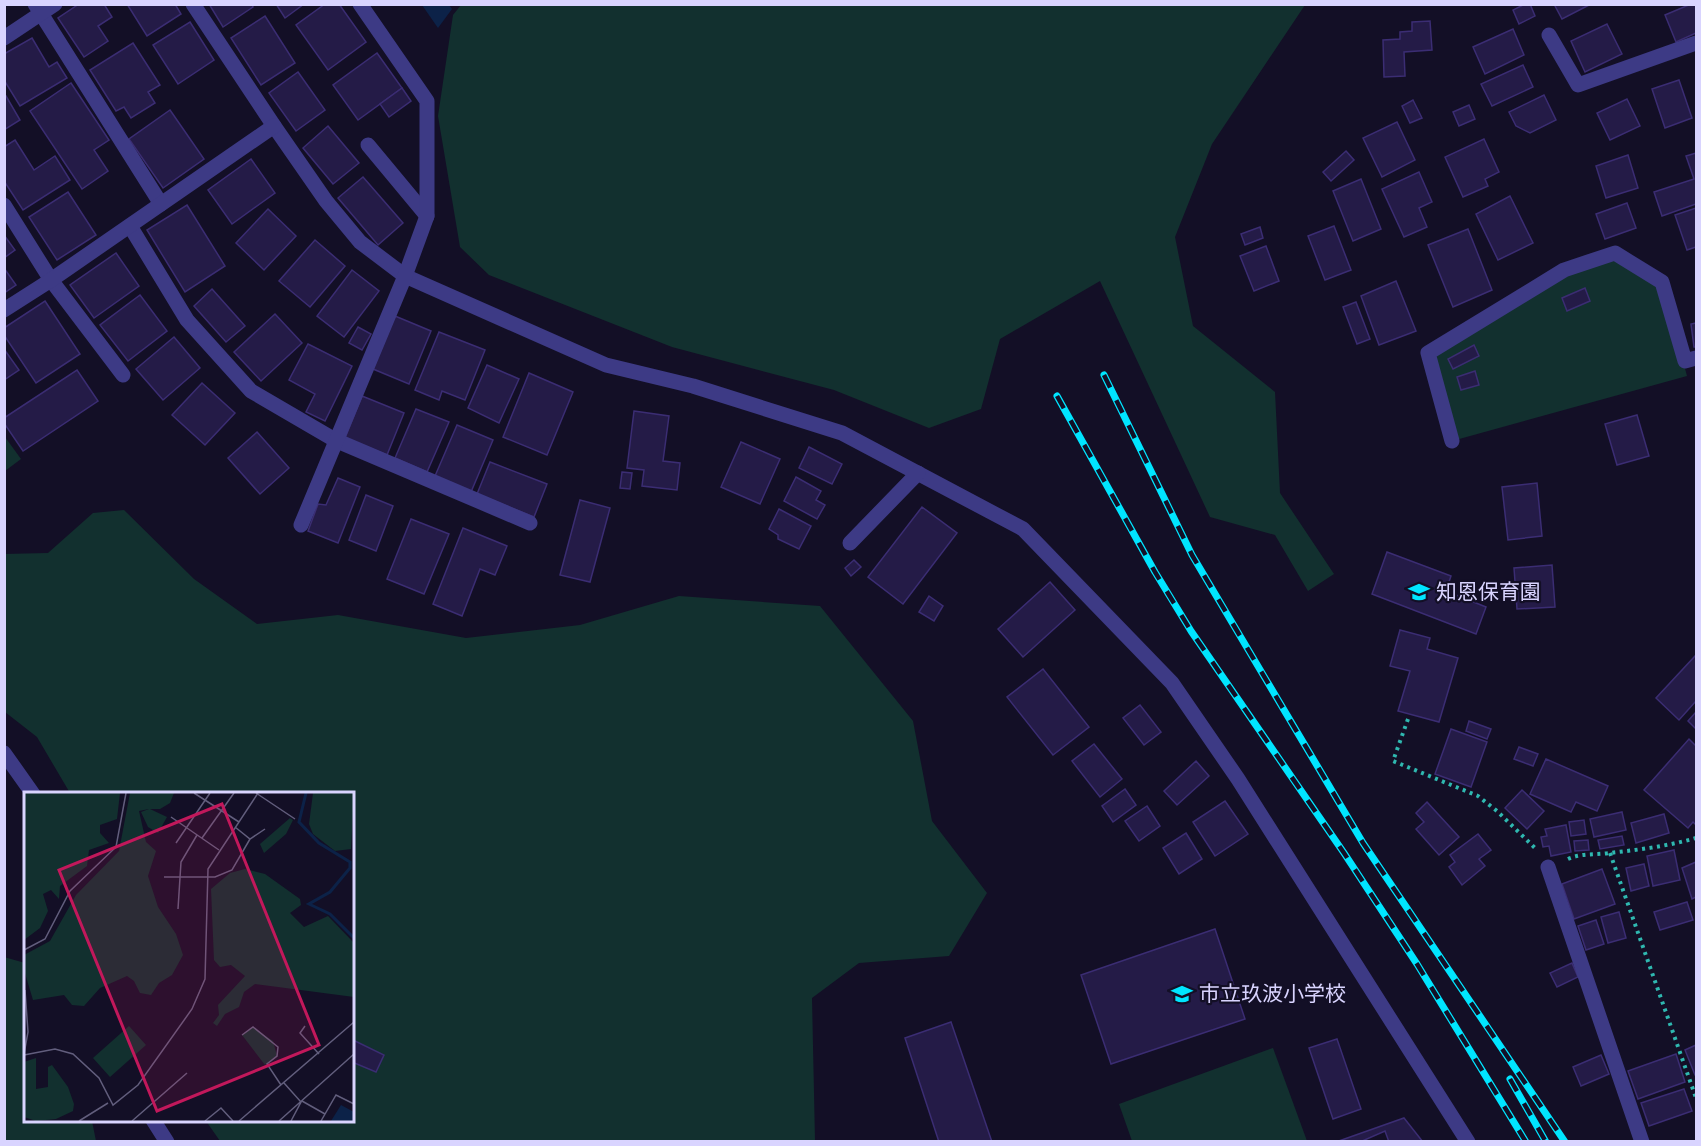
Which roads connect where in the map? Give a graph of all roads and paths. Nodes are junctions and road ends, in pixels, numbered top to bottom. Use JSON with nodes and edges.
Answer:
{"nodes":[{"id":1,"x":55,"y":4,"type":"edge"},
{"id":2,"x":193,"y":4,"type":"edge"},
{"id":3,"x":360,"y":4,"type":"edge"},
{"id":4,"x":38,"y":9,"type":"edge"},
{"id":5,"x":1549,"y":35,"type":"dead end"},
{"id":6,"x":4,"y":38,"type":"edge"},
{"id":7,"x":1696,"y":43,"type":"edge"},
{"id":8,"x":274,"y":126,"type":"junction"},
{"id":9,"x":368,"y":145,"type":"dead end"},
{"id":10,"x":161,"y":204,"type":"junction"},
{"id":11,"x":4,"y":205,"type":"edge"},
{"id":12,"x":427,"y":216,"type":"junction"},
{"id":13,"x":130,"y":226,"type":"junction"},
{"id":14,"x":405,"y":276,"type":"junction"},
{"id":15,"x":51,"y":280,"type":"junction"},
{"id":16,"x":4,"y":309,"type":"edge"},
{"id":17,"x":1696,"y":358,"type":"edge"},
{"id":18,"x":123,"y":375,"type":"dead end"},
{"id":19,"x":335,"y":440,"type":"junction"},
{"id":20,"x":1452,"y":441,"type":"dead end"},
{"id":21,"x":918,"y":473,"type":"junction"},
{"id":22,"x":530,"y":524,"type":"dead end"},
{"id":23,"x":301,"y":525,"type":"dead end"},
{"id":24,"x":850,"y":543,"type":"dead end"},
{"id":25,"x":1408,"y":719,"type":"dead end"},
{"id":26,"x":4,"y":753,"type":"edge"},
{"id":27,"x":32,"y":792,"type":"edge"},
{"id":28,"x":1696,"y":838,"type":"edge"},
{"id":29,"x":1610,"y":853,"type":"junction"},
{"id":30,"x":1548,"y":867,"type":"junction"},
{"id":31,"x":1696,"y":1098,"type":"edge"},
{"id":32,"x":154,"y":1122,"type":"edge"},
{"id":33,"x":166,"y":1142,"type":"edge"},
{"id":34,"x":1468,"y":1142,"type":"edge"},
{"id":35,"x":1642,"y":1142,"type":"edge"}],
"edges":[{"from":1,"to":4,"type":"street"},
{"from":2,"to":8,"type":"street"},
{"from":3,"to":12,"type":"street"},
{"from":4,"to":6,"type":"street"},
{"from":4,"to":10,"type":"street"},
{"from":5,"to":7,"type":"street"},
{"from":8,"to":10,"type":"street"},
{"from":8,"to":14,"type":"street"},
{"from":9,"to":12,"type":"street"},
{"from":10,"to":13,"type":"street"},
{"from":11,"to":15,"type":"street"},
{"from":12,"to":14,"type":"street"},
{"from":13,"to":15,"type":"street"},
{"from":13,"to":19,"type":"street"},
{"from":14,"to":19,"type":"street"},
{"from":14,"to":21,"type":"street"},
{"from":15,"to":16,"type":"street"},
{"from":15,"to":18,"type":"street"},
{"from":17,"to":20,"type":"street"},
{"from":19,"to":22,"type":"street"},
{"from":19,"to":23,"type":"street"},
{"from":21,"to":24,"type":"street"},
{"from":21,"to":34,"type":"street"},
{"from":25,"to":30,"type":"path"},
{"from":26,"to":27,"type":"street"},
{"from":28,"to":29,"type":"path"},
{"from":29,"to":30,"type":"path"},
{"from":29,"to":31,"type":"path"},
{"from":30,"to":35,"type":"street"},
{"from":32,"to":33,"type":"street"}]}
